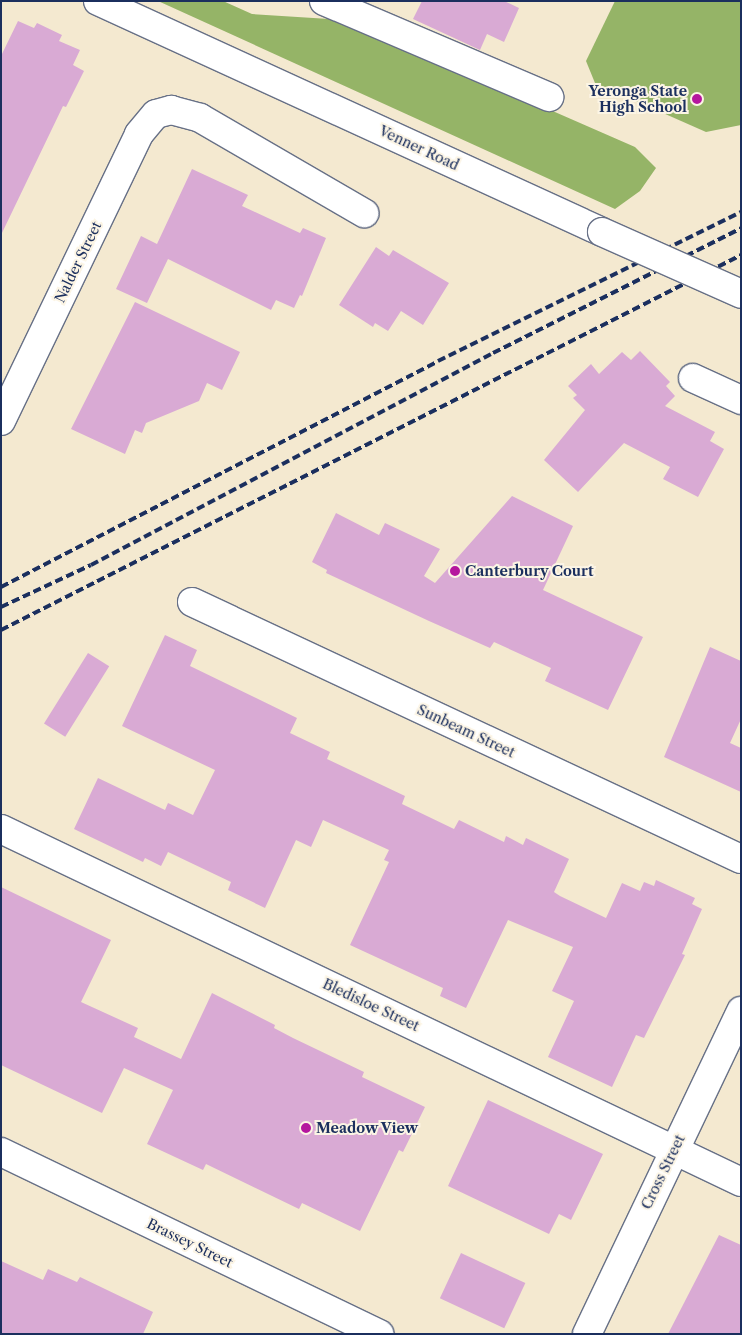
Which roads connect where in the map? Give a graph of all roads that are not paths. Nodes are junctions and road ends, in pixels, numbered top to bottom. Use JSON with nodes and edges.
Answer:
{"nodes":[{"id":1,"x":98,"y":1,"type":"edge"},
{"id":2,"x":324,"y":1,"type":"edge"},
{"id":3,"x":549,"y":97,"type":"dead end"},
{"id":4,"x":364,"y":214,"type":"dead end"},
{"id":5,"x":741,"y":294,"type":"edge"},
{"id":6,"x":693,"y":378,"type":"dead end"},
{"id":7,"x":741,"y":400,"type":"edge"},
{"id":8,"x":1,"y":421,"type":"edge"},
{"id":9,"x":192,"y":602,"type":"dead end"},
{"id":10,"x":1,"y":829,"type":"edge"},
{"id":11,"x":741,"y":859,"type":"edge"},
{"id":12,"x":741,"y":1011,"type":"edge"},
{"id":13,"x":674,"y":1150,"type":"junction"},
{"id":14,"x":1,"y":1152,"type":"edge"},
{"id":15,"x":741,"y":1182,"type":"edge"},
{"id":16,"x":380,"y":1334,"type":"edge"},
{"id":17,"x":586,"y":1334,"type":"edge"}],
"edges":[{"from":1,"to":5,"type":"street","name":"Venner Road","bridge":true},
{"from":2,"to":3,"type":"street"},
{"from":4,"to":8,"type":"street","name":"Nalder Street"},
{"from":6,"to":7,"type":"street"},
{"from":9,"to":11,"type":"street","name":"Sunbeam Street"},
{"from":10,"to":13,"type":"street","name":"Bledisloe Street"},
{"from":12,"to":13,"type":"street","name":"Cross Street"},
{"from":13,"to":15,"type":"street","name":"Bledisloe Street"},
{"from":13,"to":17,"type":"street","name":"Cross Street"},
{"from":14,"to":16,"type":"street","name":"Brassey Street"}]}
